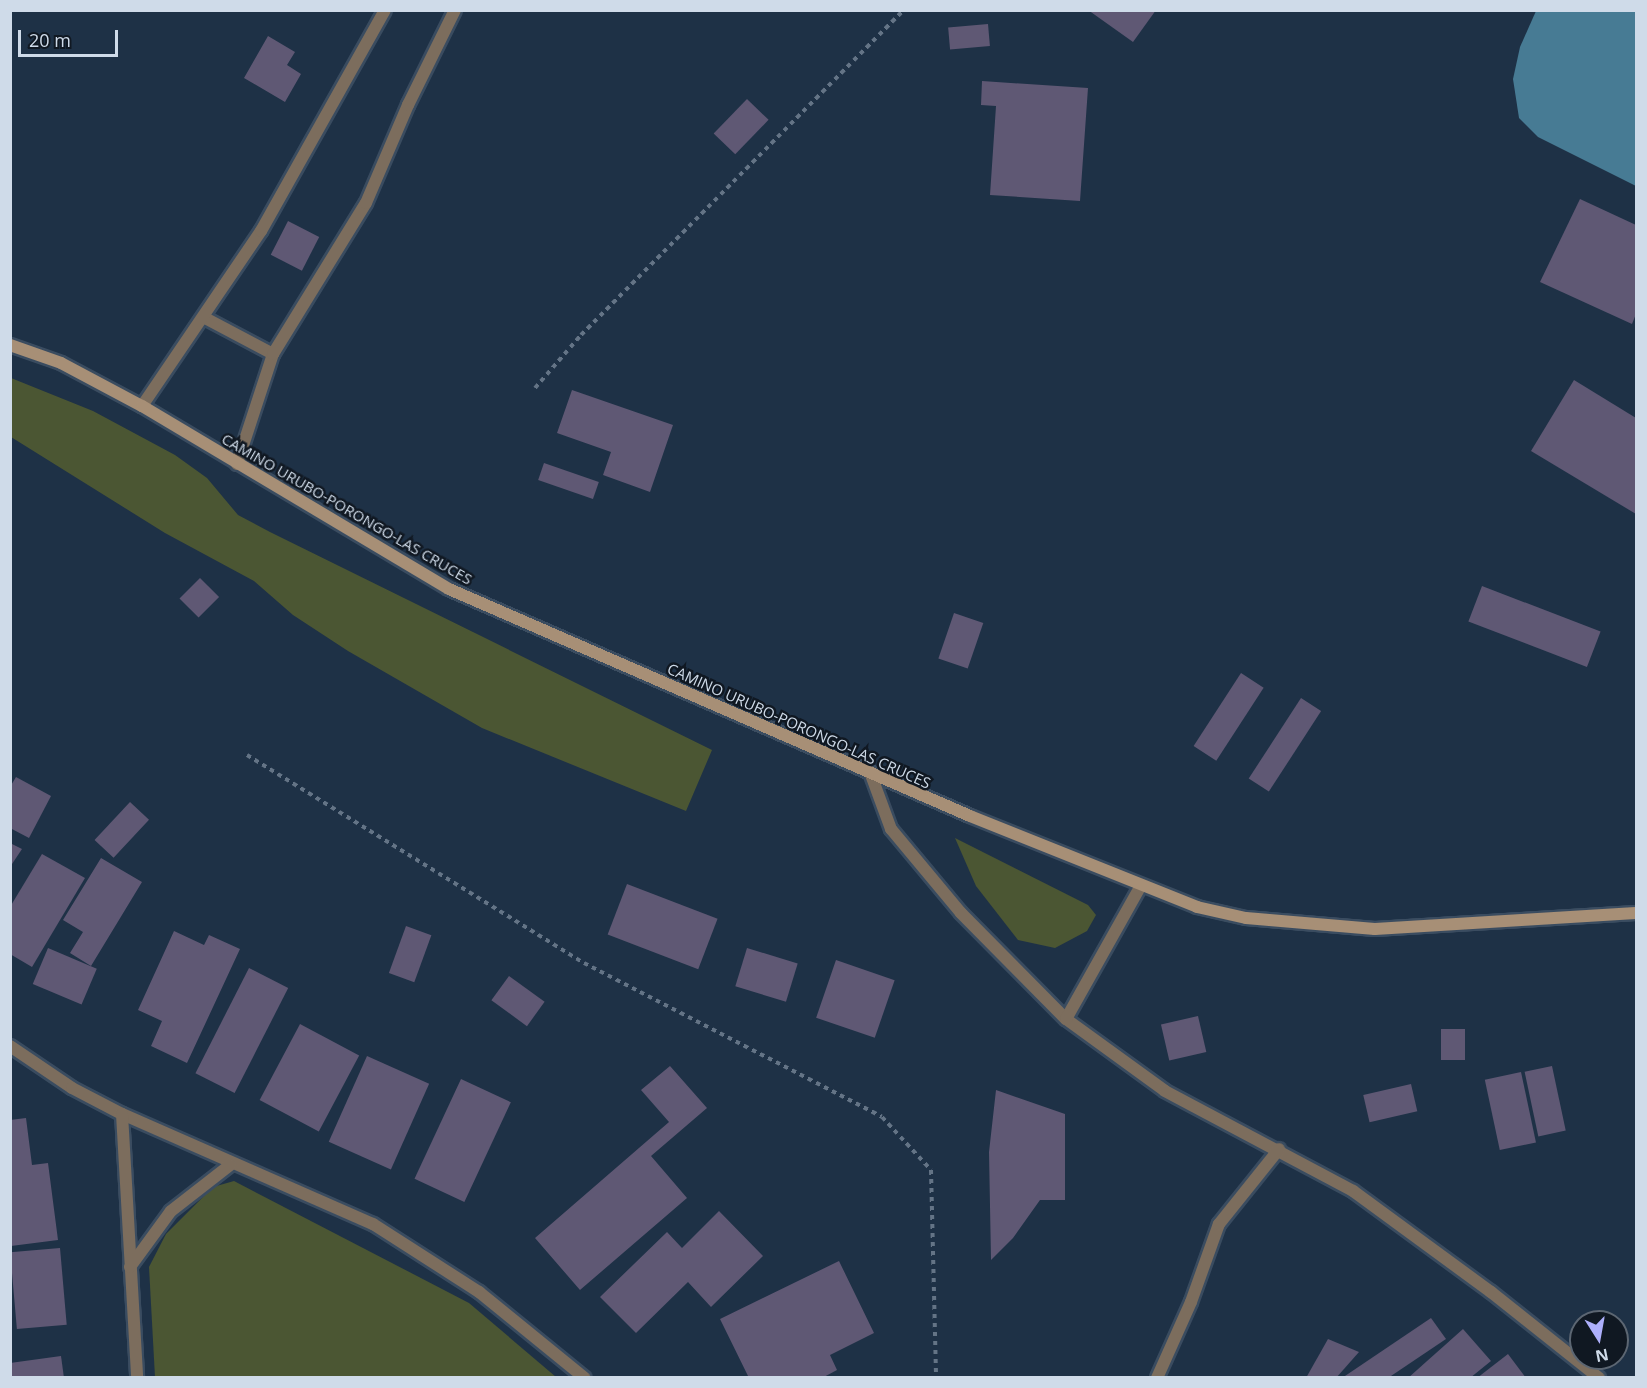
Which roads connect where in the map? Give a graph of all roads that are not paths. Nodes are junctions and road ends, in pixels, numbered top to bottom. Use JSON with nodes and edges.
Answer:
{"nodes":[{"id":1,"x":385,"y":10,"type":"edge"},
{"id":2,"x":455,"y":10,"type":"edge"},
{"id":3,"x":204,"y":318,"type":"junction"},
{"id":4,"x":10,"y":345,"type":"edge"},
{"id":5,"x":273,"y":354,"type":"junction"},
{"id":6,"x":142,"y":406,"type":"junction"},
{"id":7,"x":237,"y":464,"type":"junction"},
{"id":8,"x":870,"y":772,"type":"junction"},
{"id":9,"x":1140,"y":887,"type":"junction"},
{"id":10,"x":1636,"y":913,"type":"edge"},
{"id":11,"x":1066,"y":1019,"type":"junction"},
{"id":12,"x":10,"y":1046,"type":"edge"},
{"id":13,"x":122,"y":1114,"type":"junction"},
{"id":14,"x":1279,"y":1149,"type":"junction"},
{"id":15,"x":230,"y":1165,"type":"junction"},
{"id":16,"x":130,"y":1267,"type":"junction"},
{"id":17,"x":137,"y":1377,"type":"edge"},
{"id":18,"x":585,"y":1377,"type":"edge"},
{"id":19,"x":1157,"y":1377,"type":"edge"},
{"id":20,"x":1599,"y":1377,"type":"edge"}],
"edges":[{"from":1,"to":3,"type":"street"},
{"from":2,"to":5,"type":"street"},
{"from":3,"to":5,"type":"street"},
{"from":3,"to":6,"type":"street"},
{"from":4,"to":6,"type":"main road","name":"CAMINO URUBO-PORONGO-LAS CRUCES"},
{"from":5,"to":7,"type":"street"},
{"from":6,"to":7,"type":"main road","name":"CAMINO URUBO-PORONGO-LAS CRUCES"},
{"from":7,"to":8,"type":"main road","name":"CAMINO URUBO-PORONGO-LAS CRUCES"},
{"from":8,"to":9,"type":"main road","name":"CAMINO URUBO-PORONGO-LAS CRUCES"},
{"from":8,"to":11,"type":"street"},
{"from":9,"to":10,"type":"main road","name":"CAMINO URUBO-PORONGO-LAS CRUCES"},
{"from":9,"to":11,"type":"street"},
{"from":11,"to":14,"type":"street"},
{"from":12,"to":13,"type":"street"},
{"from":13,"to":15,"type":"street"},
{"from":13,"to":16,"type":"street"},
{"from":14,"to":19,"type":"street"},
{"from":14,"to":20,"type":"street"},
{"from":15,"to":16,"type":"street"},
{"from":15,"to":18,"type":"street"},
{"from":16,"to":17,"type":"street"}]}
